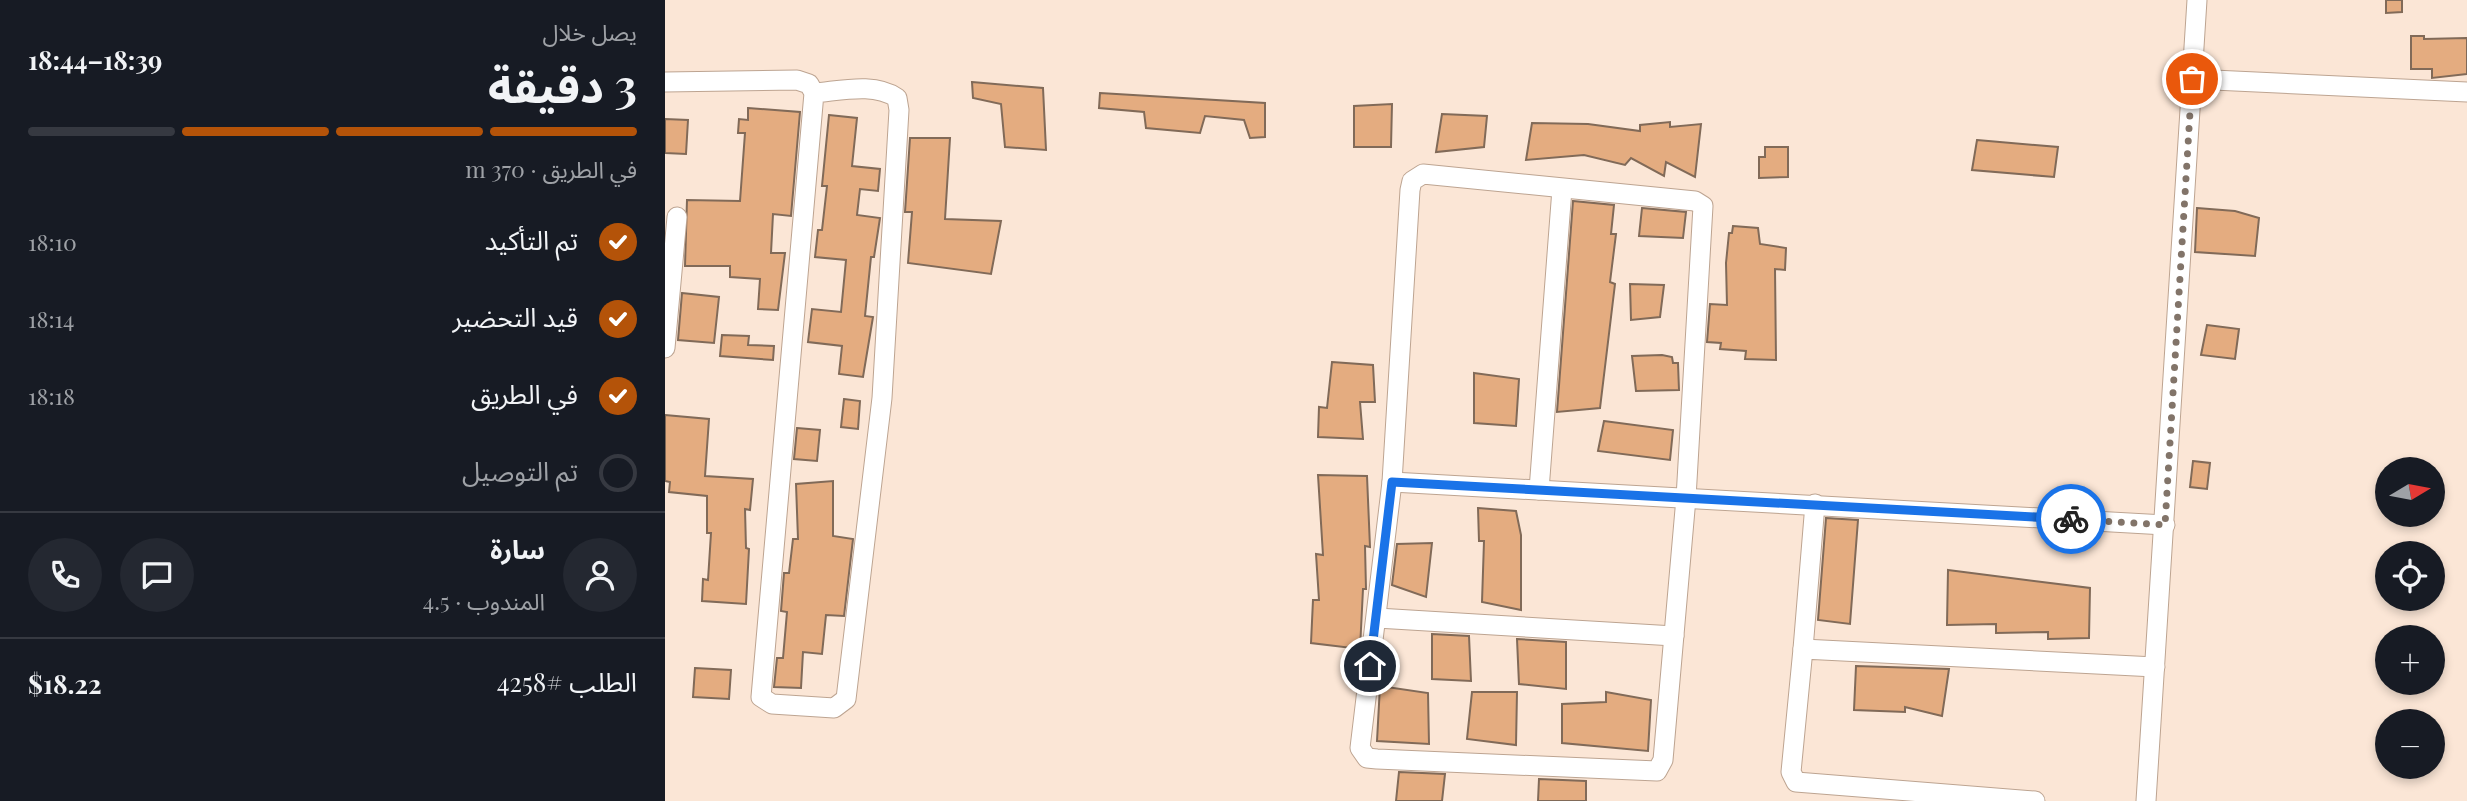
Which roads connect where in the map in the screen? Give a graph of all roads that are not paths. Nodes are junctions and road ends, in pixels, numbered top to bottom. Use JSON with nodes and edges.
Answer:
{"nodes":[{"id":1,"x":2197,"y":0,"type":"edge"},
{"id":2,"x":2192,"y":79,"type":"junction"},
{"id":3,"x":665,"y":82,"type":"edge"},
{"id":4,"x":2467,"y":92,"type":"edge"},
{"id":5,"x":814,"y":93,"type":"junction"},
{"id":6,"x":1562,"y":189,"type":"junction"},
{"id":7,"x":677,"y":217,"type":"dead end"},
{"id":8,"x":665,"y":348,"type":"edge"},
{"id":9,"x":1392,"y":482,"type":"junction"},
{"id":10,"x":1539,"y":490,"type":"junction"},
{"id":11,"x":1686,"y":498,"type":"junction"},
{"id":12,"x":1815,"y":503,"type":"junction"},
{"id":13,"x":2165,"y":525,"type":"junction"},
{"id":14,"x":1377,"y":618,"type":"junction"},
{"id":15,"x":1674,"y":636,"type":"junction"},
{"id":16,"x":1803,"y":649,"type":"junction"},
{"id":17,"x":2155,"y":667,"type":"junction"},
{"id":18,"x":2035,"y":801,"type":"edge"},
{"id":19,"x":2146,"y":801,"type":"edge"}],
"edges":[{"from":1,"to":2,"type":"street"},
{"from":2,"to":4,"type":"street"},
{"from":2,"to":13,"type":"street"},
{"from":3,"to":5,"type":"street"},
{"from":5,"to":5,"type":"street"},
{"from":6,"to":9,"type":"street"},
{"from":6,"to":10,"type":"street"},
{"from":6,"to":11,"type":"street"},
{"from":7,"to":8,"type":"street"},
{"from":9,"to":10,"type":"street"},
{"from":9,"to":14,"type":"street"},
{"from":10,"to":11,"type":"street"},
{"from":11,"to":12,"type":"street"},
{"from":11,"to":15,"type":"street"},
{"from":12,"to":13,"type":"street"},
{"from":12,"to":16,"type":"street"},
{"from":13,"to":17,"type":"street"},
{"from":14,"to":15,"type":"street"},
{"from":14,"to":15,"type":"street"},
{"from":16,"to":17,"type":"street"},
{"from":16,"to":18,"type":"street"},
{"from":17,"to":19,"type":"street"}]}
